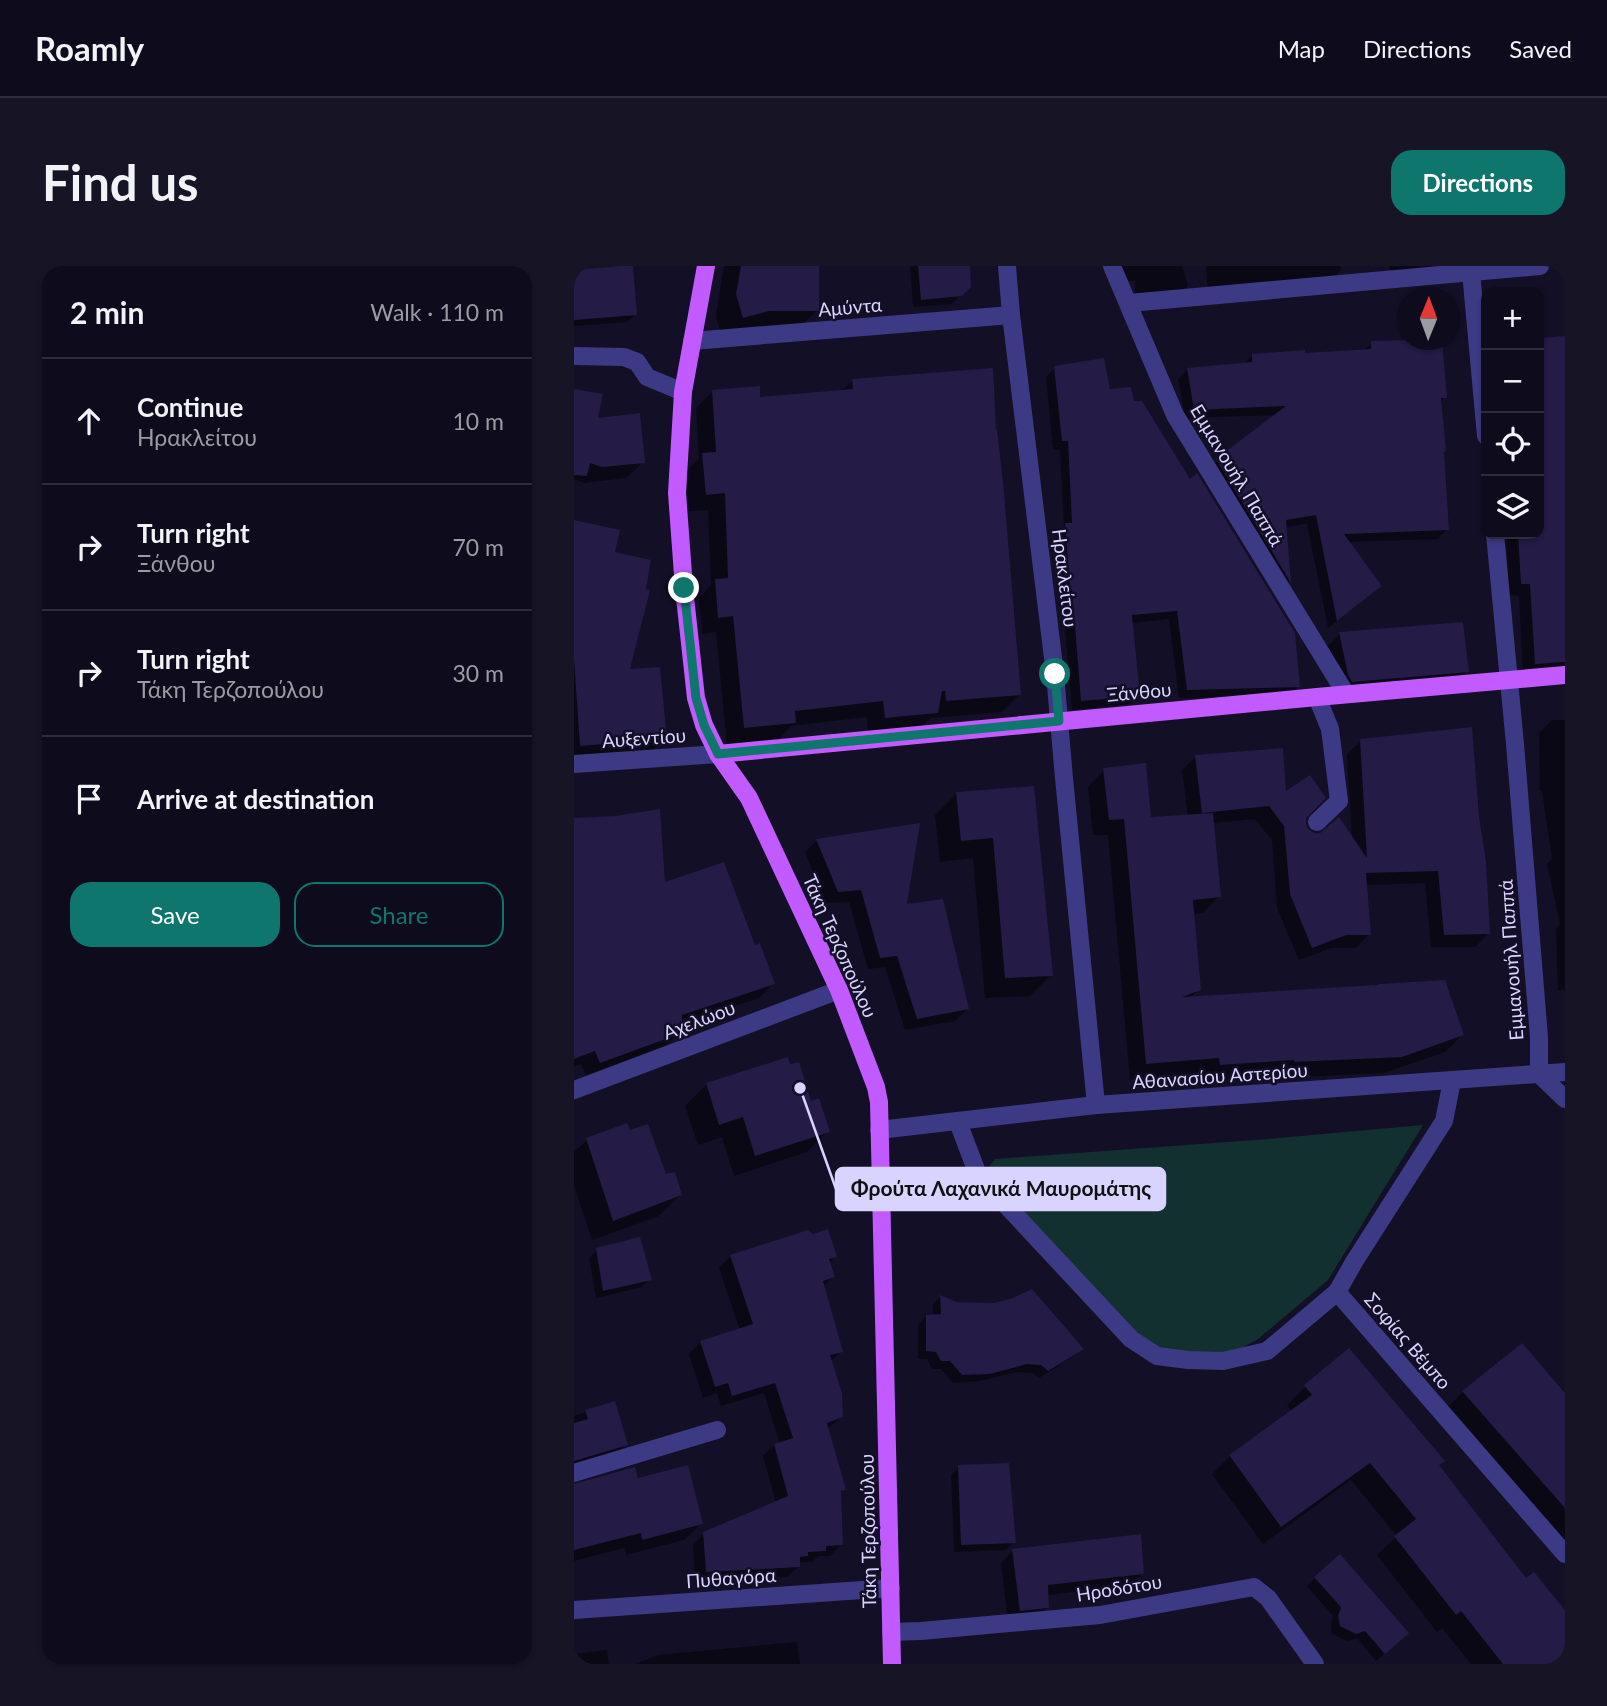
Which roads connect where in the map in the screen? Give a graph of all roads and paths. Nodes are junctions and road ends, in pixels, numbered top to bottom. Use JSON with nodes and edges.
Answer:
{"nodes":[{"id":1,"x":706,"y":266,"type":"edge"},
{"id":2,"x":1007,"y":266,"type":"edge"},
{"id":3,"x":1112,"y":266,"type":"edge"},
{"id":4,"x":1540,"y":266,"type":"edge"},
{"id":5,"x":1471,"y":272,"type":"junction"},
{"id":6,"x":1129,"y":303,"type":"junction"},
{"id":7,"x":1011,"y":314,"type":"junction"},
{"id":8,"x":692,"y":341,"type":"junction"},
{"id":9,"x":574,"y":356,"type":"edge"},
{"id":10,"x":683,"y":392,"type":"junction"},
{"id":11,"x":1484,"y":413,"type":"edge"},
{"id":12,"x":1495,"y":539,"type":"edge"},
{"id":13,"x":1565,"y":675,"type":"edge"},
{"id":14,"x":1509,"y":681,"type":"junction"},
{"id":15,"x":1346,"y":694,"type":"junction"},
{"id":16,"x":1317,"y":697,"type":"junction"},
{"id":17,"x":1059,"y":721,"type":"junction"},
{"id":18,"x":718,"y":754,"type":"junction"},
{"id":19,"x":574,"y":764,"type":"edge"},
{"id":20,"x":1317,"y":822,"type":"dead end"},
{"id":21,"x":839,"y":990,"type":"junction"},
{"id":22,"x":1565,"y":1072,"type":"edge"},
{"id":23,"x":1539,"y":1074,"type":"junction"},
{"id":24,"x":1452,"y":1081,"type":"junction"},
{"id":25,"x":574,"y":1090,"type":"edge"},
{"id":26,"x":1565,"y":1099,"type":"edge"},
{"id":27,"x":1096,"y":1105,"type":"junction"},
{"id":28,"x":958,"y":1122,"type":"junction"},
{"id":29,"x":879,"y":1130,"type":"junction"},
{"id":30,"x":1337,"y":1292,"type":"junction"},
{"id":31,"x":716,"y":1430,"type":"dead end"},
{"id":32,"x":574,"y":1473,"type":"edge"},
{"id":33,"x":1565,"y":1554,"type":"edge"},
{"id":34,"x":891,"y":1588,"type":"junction"},
{"id":35,"x":574,"y":1610,"type":"edge"},
{"id":36,"x":891,"y":1632,"type":"junction"},
{"id":37,"x":892,"y":1664,"type":"edge"},
{"id":38,"x":1315,"y":1664,"type":"edge"}],
"edges":[{"from":1,"to":8,"type":"main road","name":"Τάκη Τερζοπούλου"},
{"from":2,"to":7,"type":"street","name":"Ηρακλείτου"},
{"from":3,"to":6,"type":"street","name":"Εμμανουήλ Παππά"},
{"from":4,"to":5,"type":"street"},
{"from":5,"to":6,"type":"street"},
{"from":5,"to":11,"type":"street"},
{"from":6,"to":15,"type":"street","name":"Εμμανουήλ Παππά"},
{"from":7,"to":8,"type":"street","name":"Αμύντα"},
{"from":7,"to":17,"type":"street","name":"Ηρακλείτου"},
{"from":8,"to":10,"type":"main road","name":"Τάκη Τερζοπούλου"},
{"from":9,"to":10,"type":"street"},
{"from":10,"to":18,"type":"main road","name":"Τάκη Τερζοπούλου"},
{"from":12,"to":14,"type":"street","name":"Εμμανουήλ Παππά"},
{"from":13,"to":14,"type":"main road","name":"Ξάνθου"},
{"from":14,"to":15,"type":"main road","name":"Ξάνθου"},
{"from":14,"to":23,"type":"street","name":"Εμμανουήλ Παππά"},
{"from":15,"to":16,"type":"main road","name":"Ξάνθου"},
{"from":16,"to":17,"type":"main road","name":"Ξάνθου"},
{"from":16,"to":20,"type":"street"},
{"from":17,"to":18,"type":"main road","name":"Ξάνθου"},
{"from":17,"to":27,"type":"street","name":"Ηρακλείτου"},
{"from":18,"to":19,"type":"street","name":"Αυξεντίου"},
{"from":18,"to":21,"type":"main road","name":"Τάκη Τερζοπούλου"},
{"from":21,"to":25,"type":"street","name":"Αχελώου"},
{"from":21,"to":29,"type":"main road","name":"Τάκη Τερζοπούλου"},
{"from":22,"to":23,"type":"street","name":"Αθανασίου Αστερίου"},
{"from":23,"to":24,"type":"street","name":"Αθανασίου Αστερίου"},
{"from":23,"to":26,"type":"street"},
{"from":24,"to":27,"type":"street","name":"Αθανασίου Αστερίου"},
{"from":24,"to":30,"type":"street"},
{"from":27,"to":28,"type":"street","name":"Αθανασίου Αστερίου"},
{"from":28,"to":29,"type":"street","name":"Αθανασίου Αστερίου"},
{"from":28,"to":30,"type":"street","name":"Σοφίας Βέμπο"},
{"from":29,"to":34,"type":"main road","name":"Τάκη Τερζοπούλου"},
{"from":30,"to":33,"type":"street","name":"Σοφίας Βέμπο"},
{"from":31,"to":32,"type":"street"},
{"from":34,"to":35,"type":"street","name":"Πυθαγόρα"},
{"from":34,"to":36,"type":"main road","name":"Τάκη Τερζοπούλου"},
{"from":36,"to":37,"type":"main road","name":"Τάκη Τερζοπούλου"},
{"from":36,"to":38,"type":"street","name":"Ηροδότου"}]}
